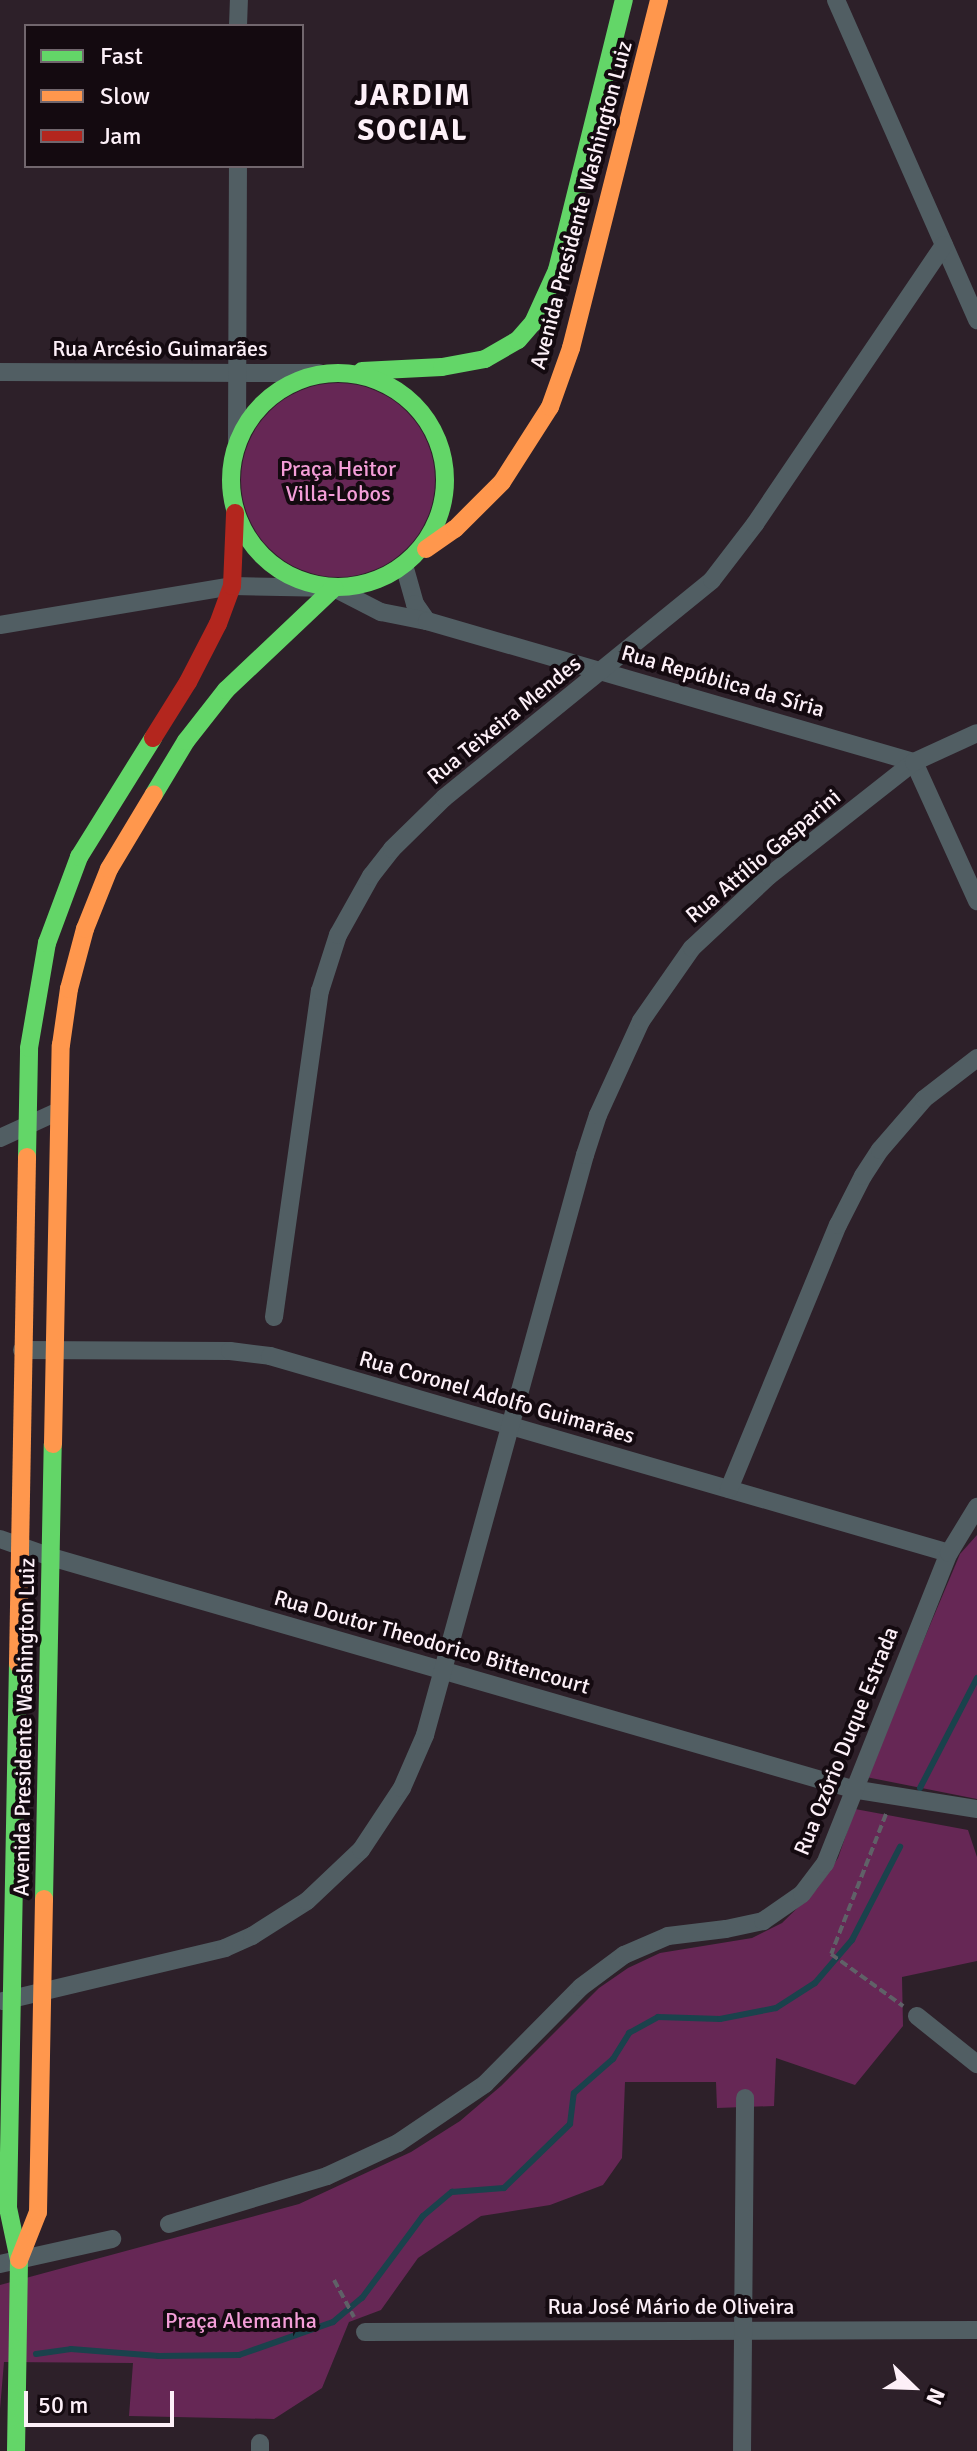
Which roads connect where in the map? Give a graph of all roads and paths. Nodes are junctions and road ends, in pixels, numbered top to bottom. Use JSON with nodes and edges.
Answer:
{"nodes":[{"id":1,"x":239,"y":0,"type":"edge"},
{"id":2,"x":624,"y":0,"type":"edge"},
{"id":3,"x":659,"y":0,"type":"edge"},
{"id":4,"x":836,"y":0,"type":"edge"},
{"id":5,"x":238,"y":24,"type":"edge"},
{"id":6,"x":238,"y":168,"type":"edge"},
{"id":7,"x":944,"y":245,"type":"junction"},
{"id":8,"x":977,"y":320,"type":"edge"},
{"id":9,"x":0,"y":372,"type":"edge"},
{"id":10,"x":348,"y":372,"type":"junction"},
{"id":11,"x":236,"y":373,"type":"junction"},
{"id":12,"x":319,"y":373,"type":"junction"},
{"id":13,"x":237,"y":441,"type":"junction"},
{"id":14,"x":235,"y":513,"type":"junction"},
{"id":15,"x":409,"y":561,"type":"junction"},
{"id":16,"x":232,"y":586,"type":"junction"},
{"id":17,"x":334,"y":588,"type":"junction"},
{"id":18,"x":427,"y":621,"type":"junction"},
{"id":19,"x":0,"y":625,"type":"edge"},
{"id":20,"x":603,"y":671,"type":"junction"},
{"id":21,"x":977,"y":733,"type":"edge"},
{"id":22,"x":914,"y":762,"type":"junction"},
{"id":23,"x":977,"y":901,"type":"edge"},
{"id":24,"x":977,"y":1058,"type":"edge"},
{"id":25,"x":59,"y":1111,"type":"junction"},
{"id":26,"x":25,"y":1126,"type":"junction"},
{"id":27,"x":0,"y":1138,"type":"edge"},
{"id":28,"x":274,"y":1317,"type":"dead end"},
{"id":29,"x":22,"y":1350,"type":"junction"},
{"id":30,"x":55,"y":1350,"type":"junction"},
{"id":31,"x":510,"y":1426,"type":"junction"},
{"id":32,"x":729,"y":1489,"type":"junction"},
{"id":33,"x":977,"y":1507,"type":"edge"},
{"id":34,"x":0,"y":1539,"type":"edge"},
{"id":35,"x":19,"y":1547,"type":"junction"},
{"id":36,"x":949,"y":1553,"type":"junction"},
{"id":37,"x":51,"y":1557,"type":"junction"},
{"id":38,"x":444,"y":1671,"type":"junction"},
{"id":39,"x":852,"y":1789,"type":"junction"},
{"id":40,"x":893,"y":1796,"type":"junction"},
{"id":41,"x":977,"y":1809,"type":"edge"},
{"id":42,"x":42,"y":1992,"type":"junction"},
{"id":43,"x":6,"y":2000,"type":"edge"},
{"id":44,"x":917,"y":2016,"type":"joint"},
{"id":45,"x":977,"y":2064,"type":"edge"},
{"id":46,"x":745,"y":2098,"type":"dead end"},
{"id":47,"x":169,"y":2224,"type":"dead end"},
{"id":48,"x":112,"y":2239,"type":"dead end"},
{"id":49,"x":19,"y":2260,"type":"junction"},
{"id":50,"x":0,"y":2264,"type":"edge"},
{"id":51,"x":334,"y":2280,"type":"dead end"},
{"id":52,"x":360,"y":2326,"type":"joint"},
{"id":53,"x":743,"y":2330,"type":"junction"},
{"id":54,"x":977,"y":2330,"type":"edge"},
{"id":55,"x":16,"y":2451,"type":"edge"},
{"id":56,"x":742,"y":2451,"type":"edge"}],
"edges":[{"from":1,"to":5,"type":"street"},
{"from":2,"to":10,"type":"street","name":"Avenida Presidente Washington Luiz"},
{"from":3,"to":15,"type":"street","name":"Avenida Presidente Washington Luiz"},
{"from":4,"to":7,"type":"street"},
{"from":6,"to":11,"type":"street"},
{"from":7,"to":8,"type":"street"},
{"from":7,"to":20,"type":"street","name":"Rua Teixeira Mendes"},
{"from":9,"to":11,"type":"street","name":"Rua Arcésio Guimarães"},
{"from":10,"to":12,"type":"street"},
{"from":10,"to":15,"type":"street"},
{"from":11,"to":12,"type":"street","name":"Rua Arcésio Guimarães"},
{"from":11,"to":13,"type":"street"},
{"from":12,"to":13,"type":"street"},
{"from":13,"to":14,"type":"street"},
{"from":14,"to":16,"type":"street","name":"Avenida Presidente Washington Luiz"},
{"from":14,"to":17,"type":"street"},
{"from":15,"to":17,"type":"street"},
{"from":15,"to":18,"type":"street"},
{"from":16,"to":17,"type":"street"},
{"from":16,"to":19,"type":"street"},
{"from":16,"to":26,"type":"street","name":"Avenida Presidente Washington Luiz"},
{"from":17,"to":18,"type":"street","name":"Rua República da Síria"},
{"from":17,"to":25,"type":"street","name":"Avenida Presidente Washington Luiz"},
{"from":18,"to":20,"type":"street","name":"Rua República da Síria"},
{"from":20,"to":22,"type":"street","name":"Rua República da Síria"},
{"from":20,"to":28,"type":"street","name":"Rua Teixeira Mendes"},
{"from":21,"to":22,"type":"street","name":"Rua Attílio Gasparini"},
{"from":22,"to":23,"type":"street"},
{"from":22,"to":31,"type":"street","name":"Rua Attílio Gasparini"},
{"from":24,"to":32,"type":"street"},
{"from":25,"to":26,"type":"street"},
{"from":25,"to":30,"type":"street","name":"Avenida Presidente Washington Luiz"},
{"from":26,"to":27,"type":"street"},
{"from":26,"to":29,"type":"street","name":"Avenida Presidente Washington Luiz"},
{"from":29,"to":30,"type":"street","name":"Rua Coronel Adolfo Guimarães"},
{"from":29,"to":35,"type":"street","name":"Avenida Presidente Washington Luiz"},
{"from":30,"to":31,"type":"street","name":"Rua Coronel Adolfo Guimarães"},
{"from":30,"to":37,"type":"street","name":"Avenida Presidente Washington Luiz"},
{"from":31,"to":32,"type":"street","name":"Rua Coronel Adolfo Guimarães"},
{"from":31,"to":38,"type":"street","name":"Rua Attílio Gasparini"},
{"from":32,"to":36,"type":"street","name":"Rua Coronel Adolfo Guimarães"},
{"from":33,"to":36,"type":"street","name":"Rua Ozório Duque Estrada"},
{"from":34,"to":35,"type":"street","name":"Rua Doutor Theodorico Bittencourt"},
{"from":35,"to":37,"type":"street","name":"Rua Doutor Theodorico Bittencourt"},
{"from":35,"to":43,"type":"street","name":"Avenida Presidente Washington Luiz"},
{"from":36,"to":39,"type":"street","name":"Rua Ozório Duque Estrada"},
{"from":37,"to":38,"type":"street","name":"Rua Doutor Theodorico Bittencourt"},
{"from":37,"to":42,"type":"street","name":"Avenida Presidente Washington Luiz"},
{"from":38,"to":39,"type":"street","name":"Rua Doutor Theodorico Bittencourt"},
{"from":38,"to":42,"type":"street","name":"Rua Attílio Gasparini"},
{"from":39,"to":40,"type":"street","name":"Rua Doutor Theodorico Bittencourt"},
{"from":39,"to":47,"type":"street","name":"Rua Ozório Duque Estrada"},
{"from":40,"to":41,"type":"street","name":"Rua Doutor Theodorico Bittencourt"},
{"from":40,"to":44,"type":"path"},
{"from":42,"to":43,"type":"street","name":"Rua Attílio Gasparini"},
{"from":42,"to":49,"type":"street","name":"Avenida Presidente Washington Luiz"},
{"from":43,"to":49,"type":"street","name":"Avenida Presidente Washington Luiz"},
{"from":44,"to":45,"type":"street"},
{"from":46,"to":53,"type":"street"},
{"from":48,"to":49,"type":"street"},
{"from":49,"to":50,"type":"street"},
{"from":49,"to":55,"type":"street"},
{"from":51,"to":52,"type":"path"},
{"from":52,"to":53,"type":"street","name":"Rua José Mário de Oliveira"},
{"from":53,"to":54,"type":"street","name":"Rua José Mário de Oliveira"},
{"from":53,"to":56,"type":"street"}]}
